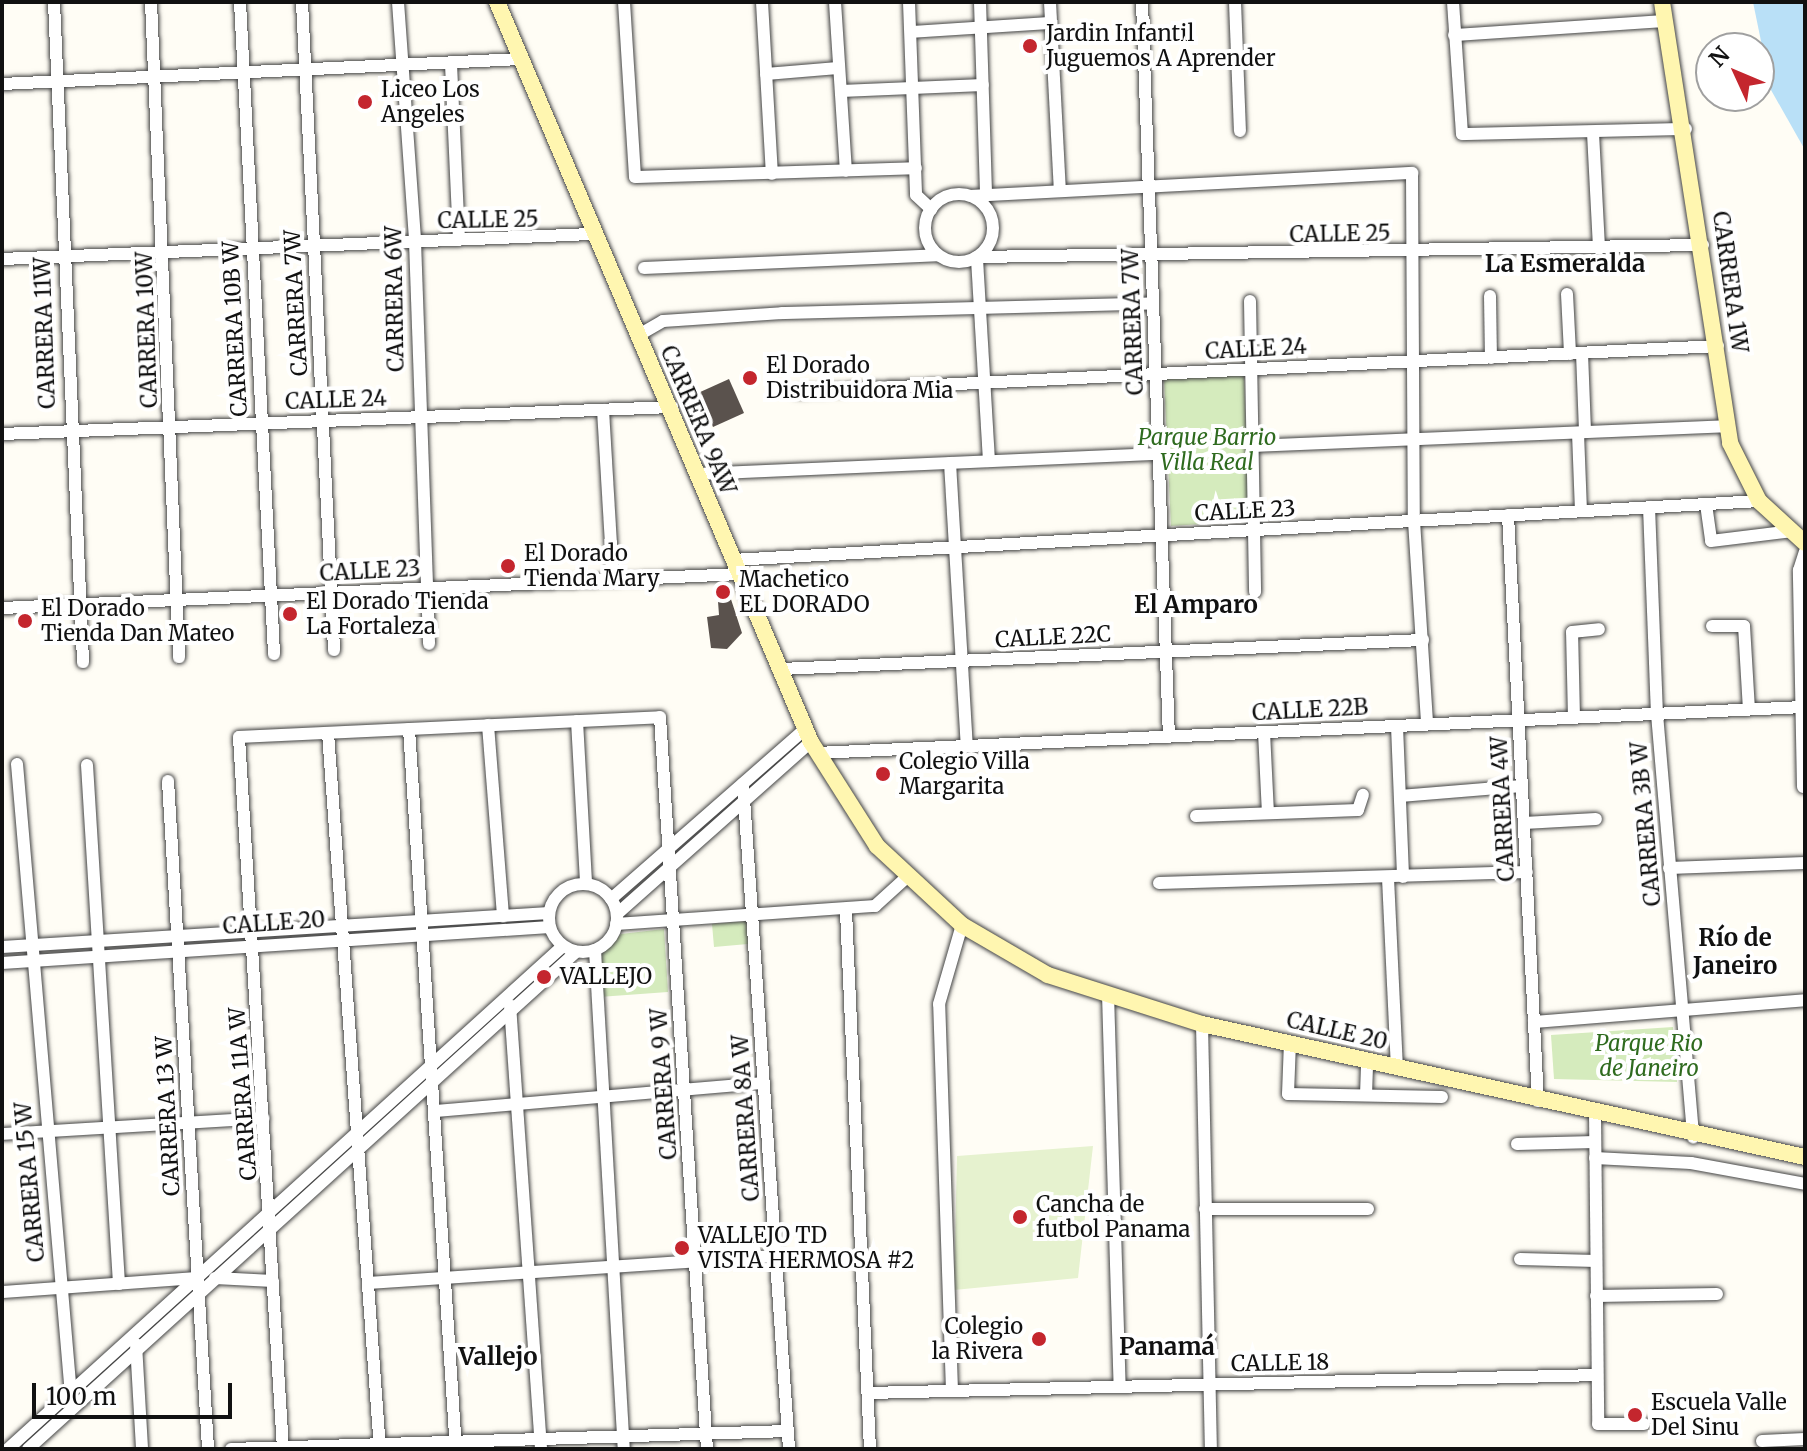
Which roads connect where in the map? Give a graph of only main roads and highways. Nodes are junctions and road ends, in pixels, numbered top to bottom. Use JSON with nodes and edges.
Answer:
{"nodes":[{"id":1,"x":497,"y":2,"type":"edge"},
{"id":2,"x":1662,"y":2,"type":"edge"},
{"id":3,"x":1799,"y":537,"type":"edge"},
{"id":4,"x":877,"y":846,"type":"joint"},
{"id":5,"x":1805,"y":1145,"type":"edge"},
{"id":6,"x":1797,"y":1156,"type":"edge"}],
"edges":[{"from":1,"to":4,"type":"main road","name":"CARRERA 9AW"},
{"from":2,"to":3,"type":"main road","name":"CARRERA 1W"},
{"from":4,"to":6,"type":"main road","name":"CALLE 20"},
{"from":5,"to":6,"type":"main road","name":"CALLE 20"}]}
